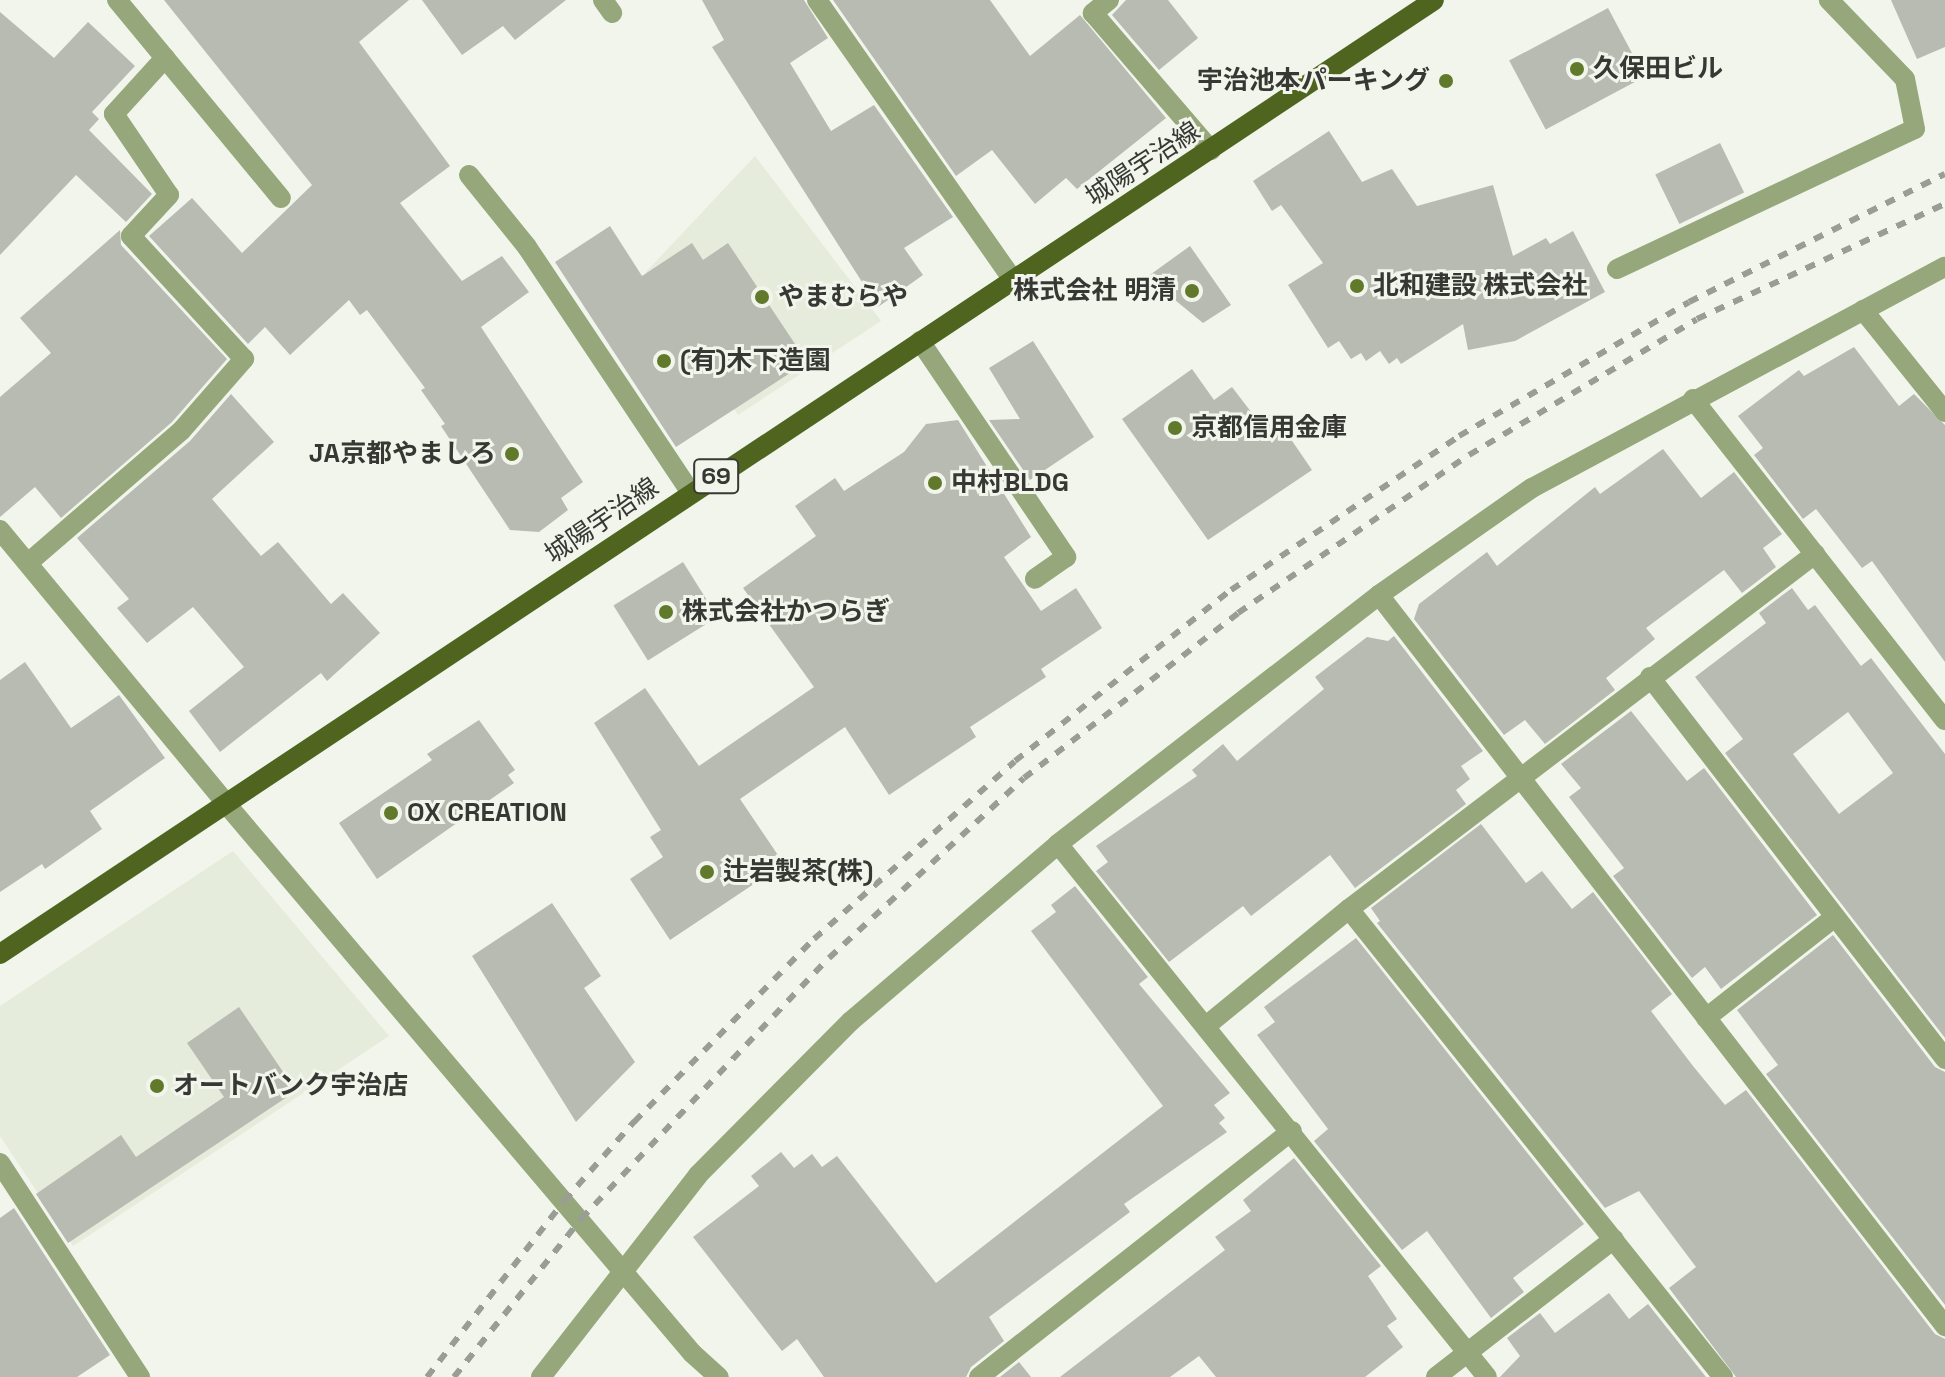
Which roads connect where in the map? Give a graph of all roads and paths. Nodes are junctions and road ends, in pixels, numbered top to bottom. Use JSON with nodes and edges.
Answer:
{"nodes":[{"id":1,"x":117,"y":0,"type":"edge"},
{"id":2,"x":817,"y":0,"type":"edge"},
{"id":3,"x":1434,"y":0,"type":"edge"},
{"id":4,"x":1829,"y":0,"type":"edge"},
{"id":5,"x":1095,"y":4,"type":"edge"},
{"id":6,"x":165,"y":58,"type":"junction"},
{"id":7,"x":1211,"y":150,"type":"junction"},
{"id":8,"x":469,"y":175,"type":"dead end"},
{"id":9,"x":281,"y":198,"type":"dead end"},
{"id":10,"x":1945,"y":267,"type":"edge"},
{"id":11,"x":1617,"y":269,"type":"dead end"},
{"id":12,"x":1013,"y":280,"type":"junction"},
{"id":13,"x":1863,"y":310,"type":"junction"},
{"id":14,"x":920,"y":341,"type":"junction"},
{"id":15,"x":1693,"y":399,"type":"junction"},
{"id":16,"x":1945,"y":412,"type":"edge"},
{"id":17,"x":691,"y":493,"type":"junction"},
{"id":18,"x":0,"y":530,"type":"edge"},
{"id":19,"x":1815,"y":554,"type":"junction"},
{"id":20,"x":28,"y":563,"type":"junction"},
{"id":21,"x":1035,"y":579,"type":"dead end"},
{"id":22,"x":1379,"y":595,"type":"junction"},
{"id":23,"x":1650,"y":677,"type":"junction"},
{"id":24,"x":1945,"y":720,"type":"edge"},
{"id":25,"x":1519,"y":777,"type":"junction"},
{"id":26,"x":228,"y":806,"type":"junction"},
{"id":27,"x":1058,"y":844,"type":"junction"},
{"id":28,"x":1349,"y":909,"type":"junction"},
{"id":29,"x":1835,"y":917,"type":"junction"},
{"id":30,"x":0,"y":954,"type":"edge"},
{"id":31,"x":1706,"y":1018,"type":"junction"},
{"id":32,"x":1206,"y":1026,"type":"junction"},
{"id":33,"x":1945,"y":1059,"type":"edge"},
{"id":34,"x":1292,"y":1131,"type":"junction"},
{"id":35,"x":0,"y":1163,"type":"edge"},
{"id":36,"x":1614,"y":1239,"type":"junction"},
{"id":37,"x":621,"y":1269,"type":"junction"},
{"id":38,"x":1945,"y":1326,"type":"edge"},
{"id":39,"x":1468,"y":1352,"type":"junction"},
{"id":40,"x":140,"y":1377,"type":"edge"},
{"id":41,"x":541,"y":1377,"type":"edge"},
{"id":42,"x":719,"y":1377,"type":"edge"},
{"id":43,"x":979,"y":1377,"type":"edge"},
{"id":44,"x":1436,"y":1377,"type":"edge"},
{"id":45,"x":1487,"y":1377,"type":"edge"},
{"id":46,"x":1723,"y":1377,"type":"edge"}],
"edges":[{"from":1,"to":6,"type":"street"},
{"from":2,"to":12,"type":"street"},
{"from":3,"to":7,"type":"main road","name":"城陽宇治線","number":"69"},
{"from":4,"to":11,"type":"street"},
{"from":5,"to":7,"type":"street"},
{"from":6,"to":9,"type":"street"},
{"from":6,"to":20,"type":"street"},
{"from":7,"to":12,"type":"main road","name":"城陽宇治線","number":"69"},
{"from":8,"to":17,"type":"street"},
{"from":10,"to":13,"type":"street"},
{"from":12,"to":14,"type":"main road","name":"城陽宇治線","number":"69"},
{"from":13,"to":15,"type":"street"},
{"from":13,"to":16,"type":"street"},
{"from":14,"to":17,"type":"main road","name":"城陽宇治線","number":"69"},
{"from":14,"to":21,"type":"street"},
{"from":15,"to":19,"type":"street"},
{"from":15,"to":22,"type":"street"},
{"from":17,"to":26,"type":"main road","name":"城陽宇治線","number":"69"},
{"from":18,"to":20,"type":"street"},
{"from":19,"to":23,"type":"street"},
{"from":19,"to":24,"type":"street"},
{"from":20,"to":26,"type":"street"},
{"from":22,"to":25,"type":"street"},
{"from":22,"to":27,"type":"street"},
{"from":23,"to":25,"type":"street"},
{"from":23,"to":29,"type":"street"},
{"from":25,"to":28,"type":"street"},
{"from":25,"to":31,"type":"street"},
{"from":26,"to":30,"type":"main road","name":"城陽宇治線","number":"69"},
{"from":26,"to":37,"type":"street"},
{"from":27,"to":32,"type":"street"},
{"from":27,"to":37,"type":"street"},
{"from":28,"to":32,"type":"street"},
{"from":28,"to":36,"type":"street"},
{"from":29,"to":31,"type":"street"},
{"from":29,"to":33,"type":"street"},
{"from":31,"to":38,"type":"street"},
{"from":32,"to":34,"type":"street"},
{"from":34,"to":39,"type":"street"},
{"from":34,"to":43,"type":"street"},
{"from":35,"to":40,"type":"street"},
{"from":36,"to":39,"type":"street"},
{"from":36,"to":46,"type":"street"},
{"from":37,"to":41,"type":"street"},
{"from":37,"to":42,"type":"street"},
{"from":39,"to":44,"type":"street"},
{"from":39,"to":45,"type":"street"}]}
